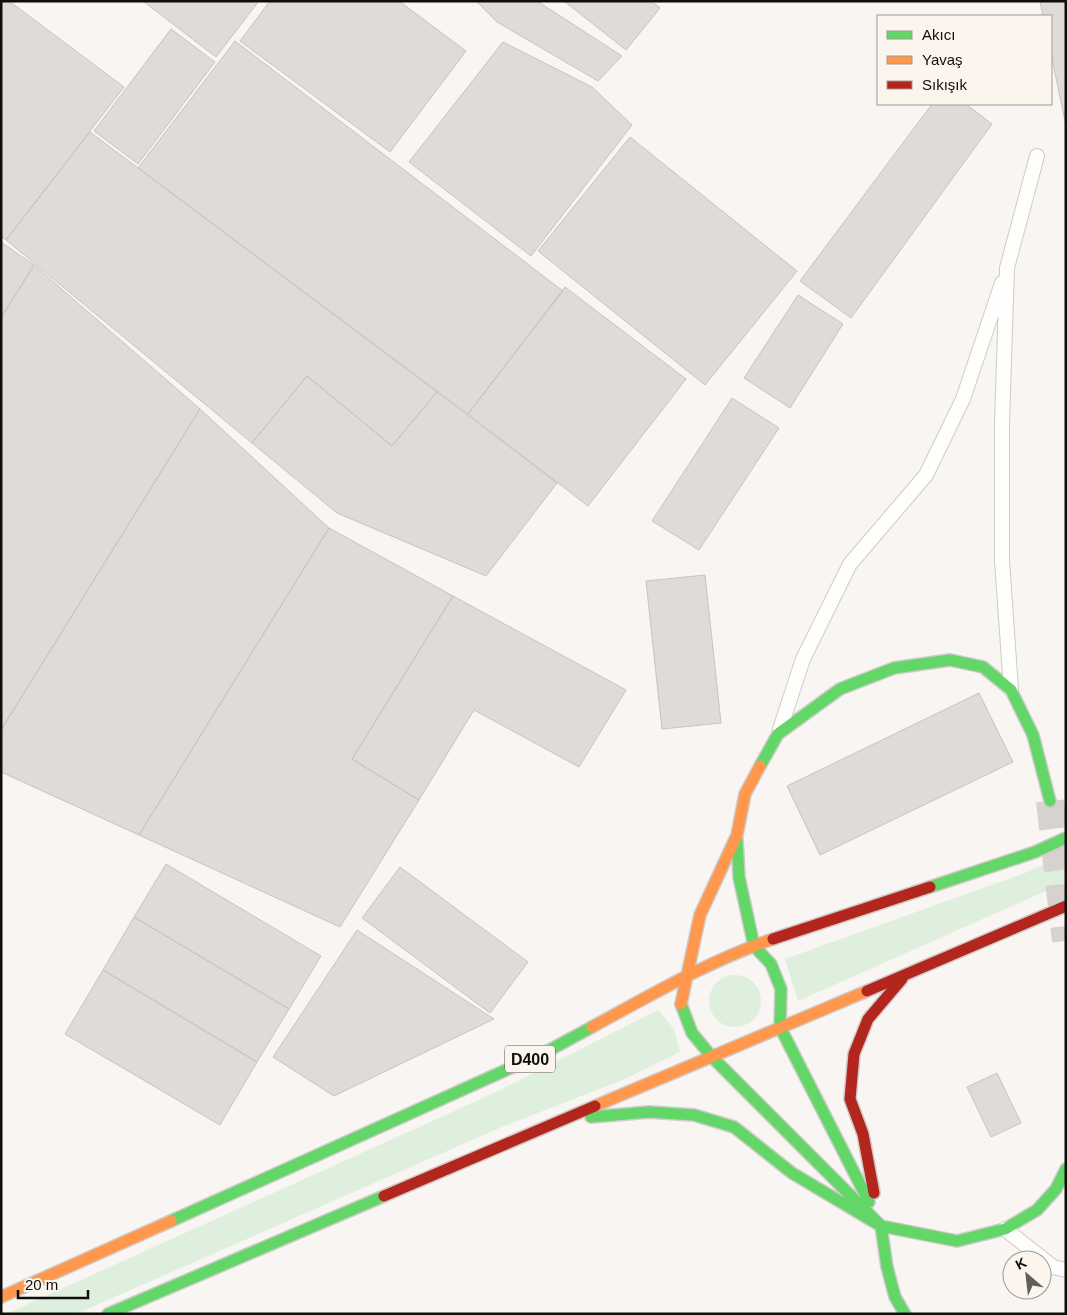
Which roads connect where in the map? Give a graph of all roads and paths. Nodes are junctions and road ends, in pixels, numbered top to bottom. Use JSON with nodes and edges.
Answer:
{"nodes":[{"id":1,"x":1037,"y":156,"type":"dead end"},
{"id":2,"x":1007,"y":268,"type":"junction"},
{"id":3,"x":1011,"y":690,"type":"junction"},
{"id":4,"x":778,"y":734,"type":"junction"},
{"id":5,"x":1050,"y":801,"type":"tunnel mouth"},
{"id":6,"x":736,"y":835,"type":"junction"},
{"id":7,"x":1066,"y":838,"type":"edge"},
{"id":8,"x":1066,"y":906,"type":"edge"},
{"id":9,"x":754,"y":946,"type":"junction"},
{"id":10,"x":688,"y":975,"type":"junction"},
{"id":11,"x":906,"y":975,"type":"junction"},
{"id":12,"x":780,"y":1028,"type":"junction"},
{"id":13,"x":712,"y":1057,"type":"junction"},
{"id":14,"x":569,"y":1119,"type":"junction"},
{"id":15,"x":1066,"y":1169,"type":"edge"},
{"id":16,"x":881,"y":1226,"type":"junction"},
{"id":17,"x":1005,"y":1229,"type":"junction"},
{"id":18,"x":1066,"y":1270,"type":"edge"},
{"id":19,"x":1,"y":1297,"type":"edge"},
{"id":20,"x":108,"y":1314,"type":"edge"},
{"id":21,"x":905,"y":1314,"type":"edge"}],
"edges":[{"from":1,"to":2,"type":"lane"},
{"from":2,"to":3,"type":"lane"},
{"from":2,"to":4,"type":"lane"},
{"from":3,"to":4,"type":"main road"},
{"from":3,"to":5,"type":"main road"},
{"from":4,"to":6,"type":"main road"},
{"from":6,"to":9,"type":"main road"},
{"from":6,"to":10,"type":"main road"},
{"from":7,"to":9,"type":"main road","number":"D400"},
{"from":8,"to":11,"type":"main road"},
{"from":9,"to":10,"type":"main road","number":"D400"},
{"from":9,"to":12,"type":"main road"},
{"from":10,"to":13,"type":"main road"},
{"from":10,"to":19,"type":"main road","number":"D400"},
{"from":11,"to":12,"type":"main road"},
{"from":11,"to":16,"type":"main road"},
{"from":12,"to":13,"type":"main road"},
{"from":12,"to":16,"type":"main road"},
{"from":13,"to":14,"type":"main road"},
{"from":13,"to":16,"type":"main road"},
{"from":14,"to":16,"type":"main road"},
{"from":14,"to":20,"type":"main road"},
{"from":15,"to":17,"type":"main road"},
{"from":16,"to":17,"type":"main road"},
{"from":16,"to":21,"type":"main road"},
{"from":17,"to":18,"type":"lane"}]}
